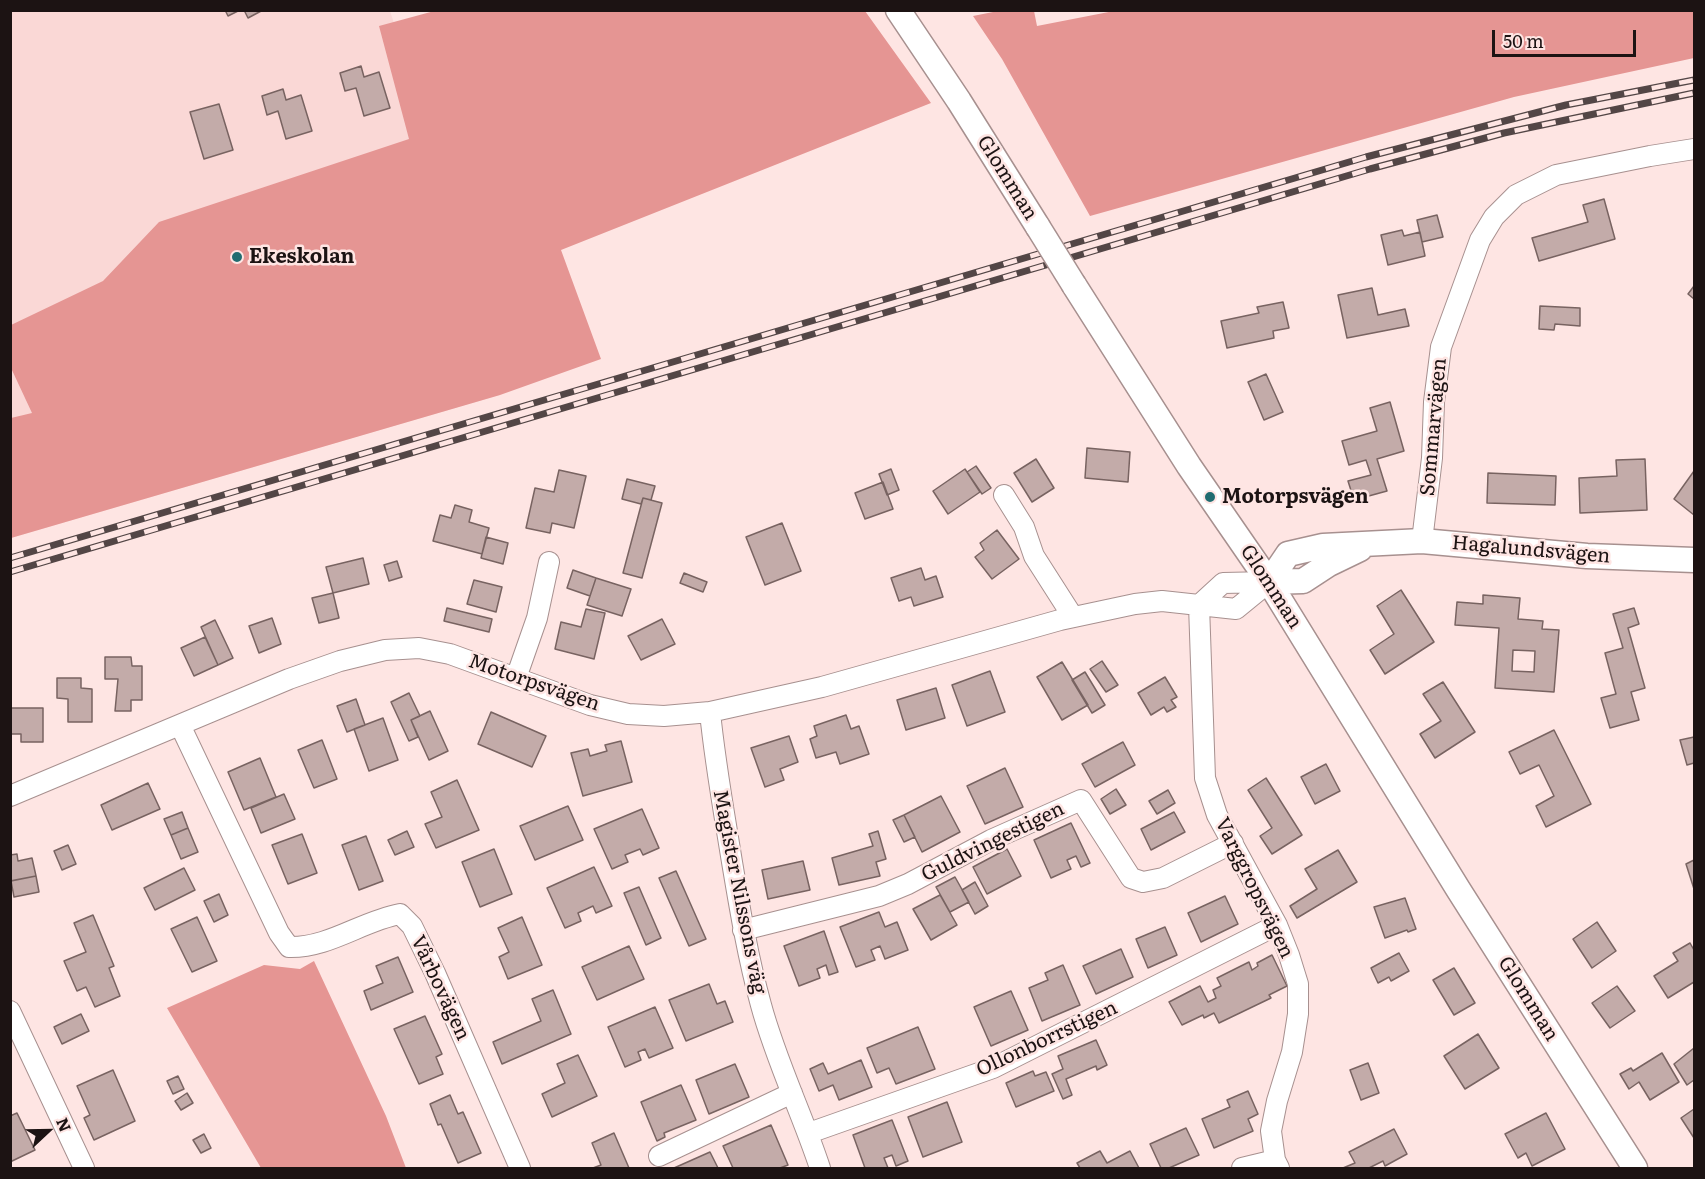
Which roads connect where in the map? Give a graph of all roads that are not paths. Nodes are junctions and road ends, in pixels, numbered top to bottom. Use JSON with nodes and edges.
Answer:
{"nodes":[{"id":1,"x":898,"y":10,"type":"edge"},
{"id":2,"x":1695,"y":149,"type":"edge"},
{"id":3,"x":1004,"y":495,"type":"dead end"},
{"id":4,"x":1422,"y":541,"type":"junction"},
{"id":5,"x":1695,"y":560,"type":"edge"},
{"id":6,"x":549,"y":562,"type":"dead end"},
{"id":7,"x":1269,"y":582,"type":"junction"},
{"id":8,"x":1199,"y":605,"type":"junction"},
{"id":9,"x":1073,"y":617,"type":"junction"},
{"id":10,"x":516,"y":678,"type":"junction"},
{"id":11,"x":710,"y":712,"type":"junction"},
{"id":12,"x":180,"y":725,"type":"junction"},
{"id":13,"x":10,"y":796,"type":"edge"},
{"id":14,"x":1233,"y":843,"type":"junction"},
{"id":15,"x":1277,"y":925,"type":"junction"},
{"id":16,"x":743,"y":930,"type":"junction"},
{"id":17,"x":10,"y":1011,"type":"edge"},
{"id":18,"x":792,"y":1093,"type":"junction"},
{"id":19,"x":809,"y":1133,"type":"junction"},
{"id":20,"x":658,"y":1156,"type":"dead end"},
{"id":21,"x":1277,"y":1164,"type":"edge"},
{"id":22,"x":84,"y":1168,"type":"edge"},
{"id":23,"x":520,"y":1168,"type":"edge"},
{"id":24,"x":820,"y":1168,"type":"edge"},
{"id":25,"x":1242,"y":1168,"type":"edge"},
{"id":26,"x":1635,"y":1168,"type":"edge"}],
"edges":[{"from":1,"to":7,"type":"street","name":"Glomman","bridge":true},
{"from":2,"to":4,"type":"street","name":"Sommarvägen"},
{"from":3,"to":9,"type":"street"},
{"from":4,"to":5,"type":"street","name":"Hagalundsvägen"},
{"from":4,"to":7,"type":"street","name":"Hagalundsvägen"},
{"from":6,"to":10,"type":"street"},
{"from":7,"to":8,"type":"street","name":"Motorpsvägen"},
{"from":7,"to":26,"type":"street","name":"Glomman"},
{"from":8,"to":9,"type":"street","name":"Motorpsvägen"},
{"from":8,"to":14,"type":"street","name":"Varggropsvägen"},
{"from":9,"to":11,"type":"street","name":"Motorpsvägen"},
{"from":10,"to":11,"type":"street","name":"Motorpsvägen"},
{"from":10,"to":12,"type":"street","name":"Motorpsvägen"},
{"from":11,"to":16,"type":"street","name":"Magister Nilssons väg"},
{"from":12,"to":13,"type":"street","name":"Motorpsvägen"},
{"from":12,"to":23,"type":"street","name":"Vårbovägen"},
{"from":14,"to":15,"type":"street","name":"Varggropsvägen"},
{"from":14,"to":16,"type":"street","name":"Guldvingestigen"},
{"from":15,"to":19,"type":"street","name":"Ollonborrstigen"},
{"from":15,"to":21,"type":"street","name":"Varggropsvägen"},
{"from":16,"to":18,"type":"street","name":"Magister Nilssons väg"},
{"from":17,"to":22,"type":"street"},
{"from":18,"to":19,"type":"street","name":"Magister Nilssons väg"},
{"from":18,"to":20,"type":"street"},
{"from":19,"to":24,"type":"street","name":"Magister Nilssons väg"},
{"from":21,"to":25,"type":"street"}]}
